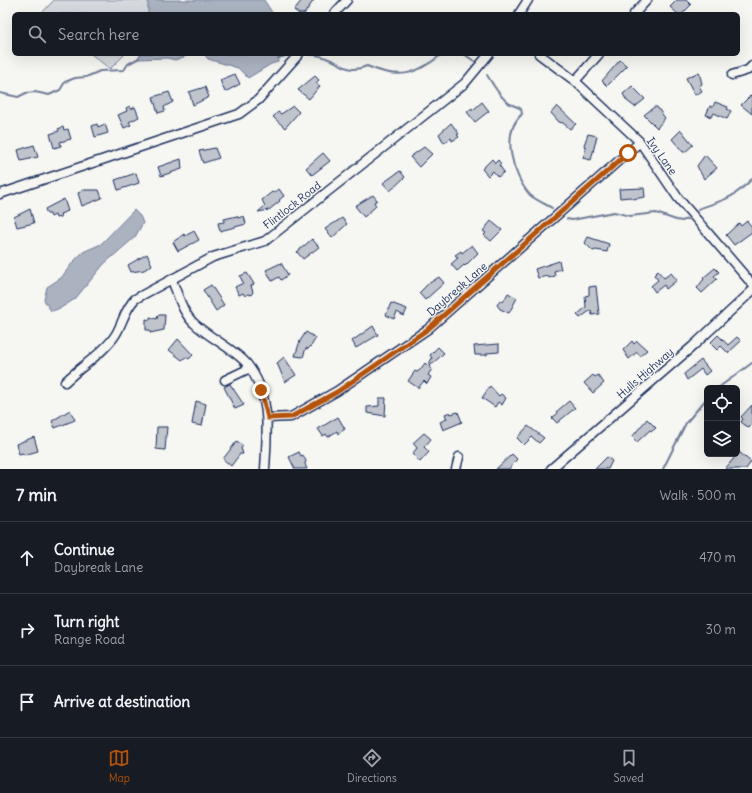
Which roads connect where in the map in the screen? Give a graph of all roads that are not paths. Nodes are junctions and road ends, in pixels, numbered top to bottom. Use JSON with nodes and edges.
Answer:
{"nodes":[{"id":1,"x":528,"y":0,"type":"edge"},
{"id":2,"x":647,"y":0,"type":"edge"},
{"id":3,"x":345,"y":1,"type":"edge"},
{"id":4,"x":336,"y":12,"type":"edge"},
{"id":5,"x":520,"y":12,"type":"edge"},
{"id":6,"x":636,"y":12,"type":"edge"},
{"id":7,"x":297,"y":56,"type":"edge"},
{"id":8,"x":487,"y":56,"type":"edge"},
{"id":9,"x":542,"y":56,"type":"edge"},
{"id":10,"x":597,"y":56,"type":"edge"},
{"id":11,"x":752,"y":66,"type":"edge"},
{"id":12,"x":732,"y":75,"type":"dead end"},
{"id":13,"x":575,"y":81,"type":"junction"},
{"id":14,"x":640,"y":142,"type":"junction"},
{"id":15,"x":0,"y":194,"type":"edge"},
{"id":16,"x":172,"y":280,"type":"junction"},
{"id":17,"x":752,"y":284,"type":"edge"},
{"id":18,"x":752,"y":291,"type":"edge"},
{"id":19,"x":250,"y":368,"type":"junction"},
{"id":20,"x":225,"y":380,"type":"dead end"},
{"id":21,"x":65,"y":382,"type":"dead end"},
{"id":22,"x":268,"y":418,"type":"junction"},
{"id":23,"x":459,"y":457,"type":"dead end"},
{"id":24,"x":265,"y":469,"type":"edge"},
{"id":25,"x":456,"y":469,"type":"edge"},
{"id":26,"x":551,"y":469,"type":"edge"}],
"edges":[{"from":1,"to":5,"type":"street"},
{"from":2,"to":6,"type":"street"},
{"from":3,"to":4,"type":"street"},
{"from":7,"to":15,"type":"street"},
{"from":8,"to":16,"type":"street","name":"Flintlock Road"},
{"from":9,"to":13,"type":"street","name":"Ivy Lane"},
{"from":10,"to":13,"type":"street"},
{"from":11,"to":12,"type":"street"},
{"from":13,"to":14,"type":"street","name":"Ivy Lane"},
{"from":14,"to":17,"type":"street","name":"Ivy Lane"},
{"from":14,"to":22,"type":"street","name":"Daybreak Lane"},
{"from":16,"to":19,"type":"street"},
{"from":16,"to":21,"type":"street","name":"Flintlock Road"},
{"from":18,"to":26,"type":"street","name":"Hulls Highway"},
{"from":19,"to":20,"type":"street"},
{"from":19,"to":22,"type":"street"},
{"from":22,"to":24,"type":"street"},
{"from":23,"to":25,"type":"street"}]}
